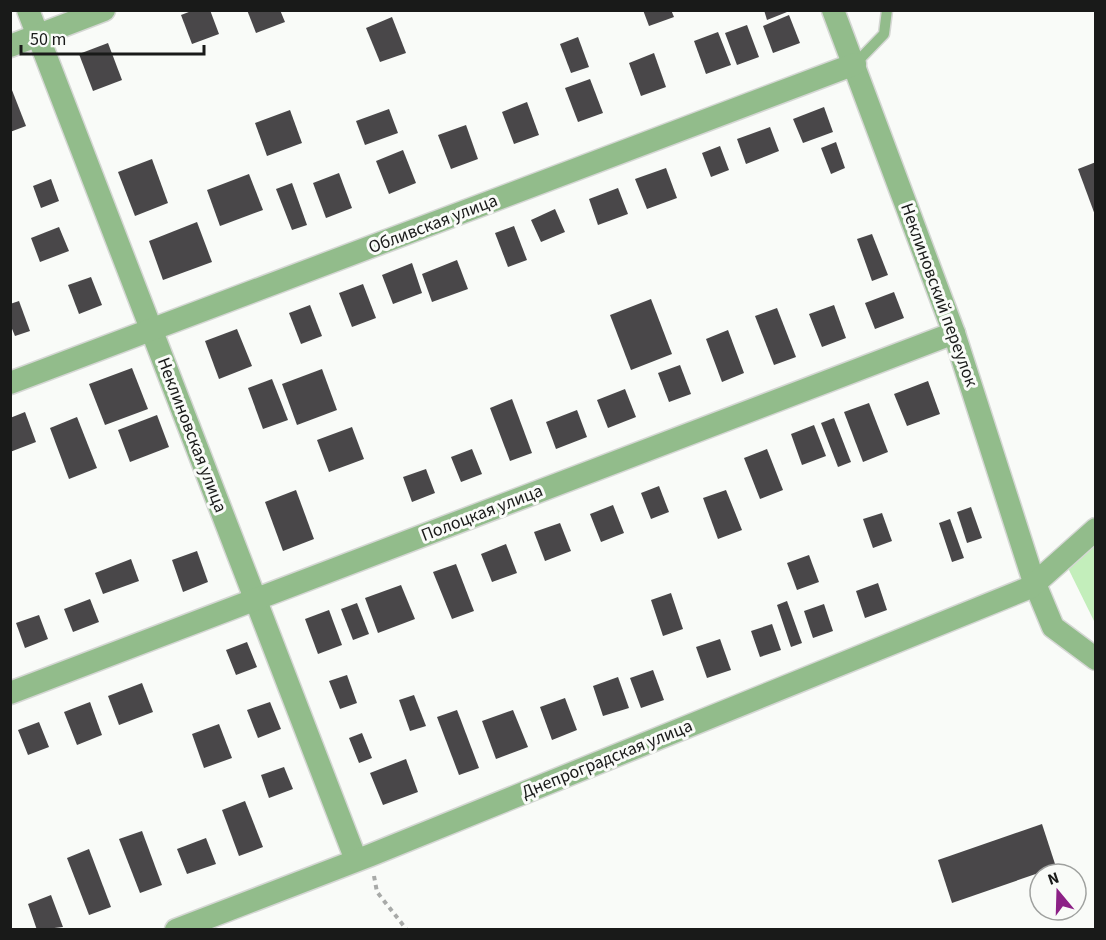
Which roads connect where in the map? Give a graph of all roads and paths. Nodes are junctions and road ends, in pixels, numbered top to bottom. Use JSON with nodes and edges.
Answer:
{"nodes":[{"id":1,"x":28,"y":10,"type":"edge"},
{"id":2,"x":104,"y":10,"type":"edge"},
{"id":3,"x":833,"y":10,"type":"edge"},
{"id":4,"x":887,"y":10,"type":"edge"},
{"id":5,"x":38,"y":35,"type":"junction"},
{"id":6,"x":10,"y":46,"type":"edge"},
{"id":7,"x":855,"y":64,"type":"junction"},
{"id":8,"x":152,"y":330,"type":"junction"},
{"id":9,"x":954,"y":333,"type":"junction"},
{"id":10,"x":10,"y":383,"type":"edge"},
{"id":11,"x":1095,"y":529,"type":"edge"},
{"id":12,"x":1036,"y":583,"type":"junction"},
{"id":13,"x":256,"y":599,"type":"junction"},
{"id":14,"x":1095,"y":659,"type":"edge"},
{"id":15,"x":10,"y":693,"type":"edge"},
{"id":16,"x":364,"y":857,"type":"junction"},
{"id":17,"x":176,"y":930,"type":"edge"},
{"id":18,"x":407,"y":930,"type":"edge"}],
"edges":[{"from":1,"to":5,"type":"street","name":"Неклиновская улица"},
{"from":2,"to":5,"type":"street"},
{"from":3,"to":7,"type":"street","name":"Неклиновский переулок"},
{"from":4,"to":7,"type":"lane"},
{"from":5,"to":6,"type":"street"},
{"from":5,"to":8,"type":"street","name":"Неклиновская улица"},
{"from":7,"to":8,"type":"street","name":"Обливская улица"},
{"from":7,"to":9,"type":"street","name":"Неклиновский переулок"},
{"from":8,"to":10,"type":"street","name":"Обливская улица"},
{"from":8,"to":13,"type":"street","name":"Неклиновская улица"},
{"from":9,"to":12,"type":"street","name":"Неклиновский переулок"},
{"from":9,"to":13,"type":"street","name":"Полоцкая улица"},
{"from":11,"to":12,"type":"street"},
{"from":12,"to":14,"type":"street","name":"Неклиновский переулок"},
{"from":12,"to":16,"type":"street","name":"Днепроградская улица"},
{"from":13,"to":15,"type":"street","name":"Полоцкая улица"},
{"from":13,"to":16,"type":"street","name":"Неклиновская улица"},
{"from":16,"to":17,"type":"street","name":"Днепроградская улица"},
{"from":16,"to":18,"type":"path"}]}
